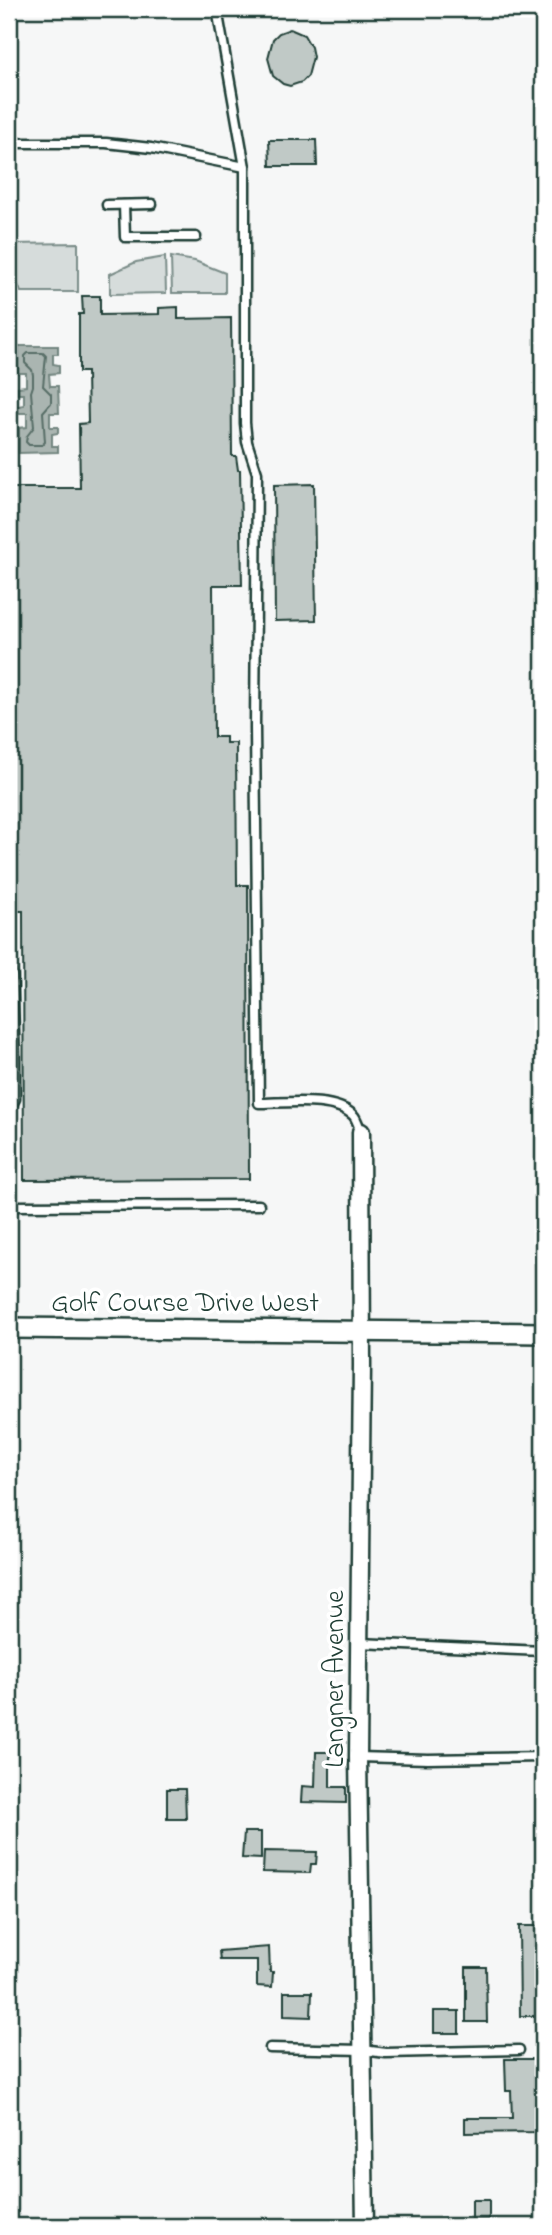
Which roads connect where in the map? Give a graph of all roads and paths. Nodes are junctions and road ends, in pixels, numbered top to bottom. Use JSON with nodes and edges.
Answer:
{"nodes":[{"id":1,"x":217,"y":9,"type":"edge"},
{"id":2,"x":9,"y":143,"type":"edge"},
{"id":3,"x":245,"y":167,"type":"junction"},
{"id":4,"x":152,"y":204,"type":"dead end"},
{"id":5,"x":107,"y":205,"type":"dead end"},
{"id":6,"x":124,"y":205,"type":"junction"},
{"id":7,"x":196,"y":237,"type":"dead end"},
{"id":8,"x":9,"y":962,"type":"edge"},
{"id":9,"x":9,"y":1110,"type":"edge"},
{"id":10,"x":361,"y":1132,"type":"joint"},
{"id":11,"x":259,"y":1205,"type":"dead end"},
{"id":12,"x":9,"y":1206,"type":"edge"},
{"id":13,"x":9,"y":1328,"type":"edge"},
{"id":14,"x":362,"y":1330,"type":"junction"},
{"id":15,"x":543,"y":1333,"type":"edge"},
{"id":16,"x":359,"y":1643,"type":"junction"},
{"id":17,"x":543,"y":1651,"type":"edge"},
{"id":18,"x":358,"y":1757,"type":"junction"},
{"id":19,"x":543,"y":1757,"type":"edge"},
{"id":20,"x":270,"y":2049,"type":"dead end"},
{"id":21,"x":363,"y":2050,"type":"junction"},
{"id":22,"x":519,"y":2050,"type":"dead end"},
{"id":23,"x":365,"y":2226,"type":"edge"}],
"edges":[{"from":1,"to":3,"type":"lane"},
{"from":2,"to":3,"type":"lane"},
{"from":3,"to":10,"type":"lane"},
{"from":4,"to":6,"type":"lane"},
{"from":5,"to":6,"type":"lane"},
{"from":6,"to":7,"type":"lane"},
{"from":8,"to":9,"type":"lane"},
{"from":10,"to":14,"type":"street","name":"Langner Avenue"},
{"from":11,"to":12,"type":"lane"},
{"from":13,"to":14,"type":"street","name":"Golf Course Drive West"},
{"from":14,"to":15,"type":"street","name":"Golf Course Drive West"},
{"from":14,"to":16,"type":"street","name":"Langner Avenue"},
{"from":16,"to":17,"type":"lane"},
{"from":16,"to":18,"type":"street","name":"Langner Avenue"},
{"from":18,"to":19,"type":"lane"},
{"from":18,"to":21,"type":"street","name":"Langner Avenue"},
{"from":20,"to":21,"type":"lane"},
{"from":21,"to":22,"type":"lane"},
{"from":21,"to":23,"type":"street","name":"Langner Avenue"}]}
